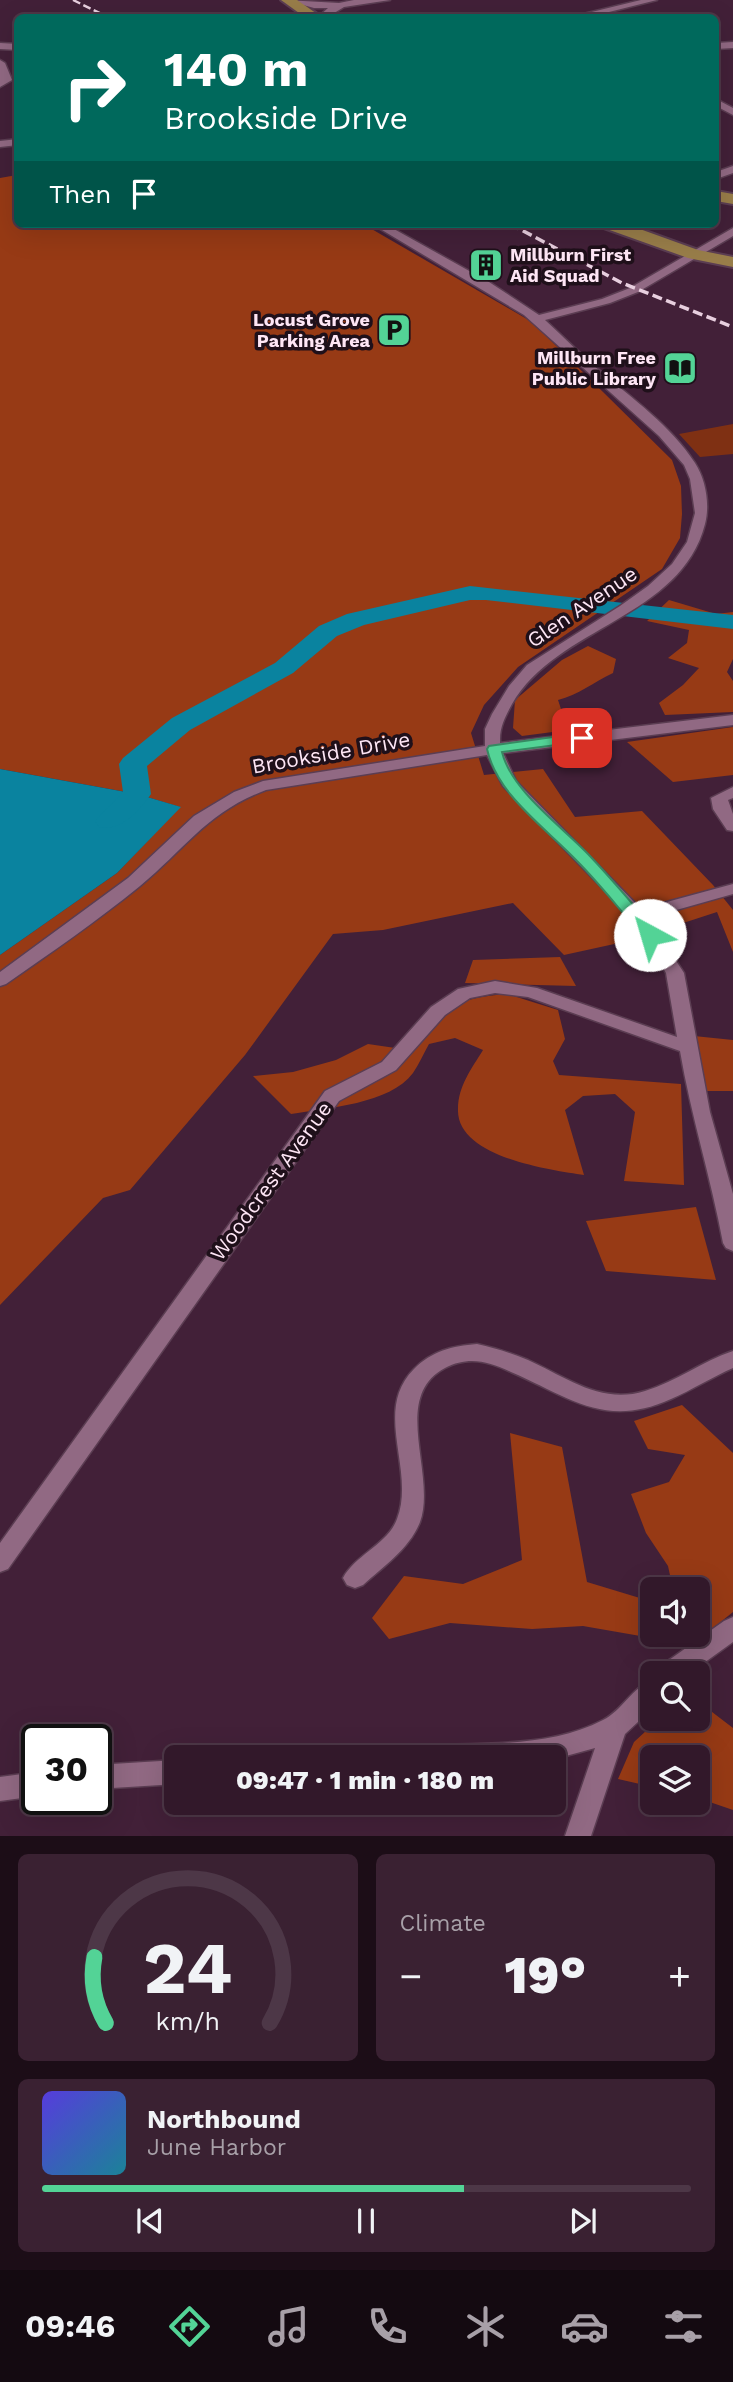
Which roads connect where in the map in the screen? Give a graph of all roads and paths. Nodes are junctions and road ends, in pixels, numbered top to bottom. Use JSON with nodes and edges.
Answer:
{"nodes":[{"id":1,"x":288,"y":0,"type":"edge"},
{"id":2,"x":386,"y":0,"type":"edge"},
{"id":3,"x":653,"y":0,"type":"edge"},
{"id":4,"x":349,"y":3,"type":"junction"},
{"id":5,"x":311,"y":14,"type":"edge"},
{"id":6,"x":323,"y":14,"type":"edge"},
{"id":7,"x":589,"y":14,"type":"edge"},
{"id":8,"x":0,"y":63,"type":"edge"},
{"id":9,"x":2,"y":84,"type":"edge"},
{"id":10,"x":384,"y":228,"type":"edge"},
{"id":11,"x":621,"y":228,"type":"edge"},
{"id":12,"x":733,"y":231,"type":"edge"},
{"id":13,"x":694,"y":254,"type":"junction"},
{"id":14,"x":733,"y":262,"type":"edge"},
{"id":15,"x":537,"y":319,"type":"junction"},
{"id":16,"x":733,"y":720,"type":"edge"},
{"id":17,"x":494,"y":749,"type":"junction"},
{"id":18,"x":733,"y":792,"type":"edge"},
{"id":19,"x":733,"y":826,"type":"edge"},
{"id":20,"x":733,"y":889,"type":"edge"},
{"id":21,"x":635,"y":916,"type":"junction"},
{"id":22,"x":0,"y":980,"type":"edge"},
{"id":23,"x":688,"y":1047,"type":"junction"},
{"id":24,"x":733,"y":1243,"type":"edge"},
{"id":25,"x":733,"y":1359,"type":"edge"},
{"id":26,"x":0,"y":1562,"type":"edge"},
{"id":27,"x":355,"y":1578,"type":"dead end"},
{"id":28,"x":733,"y":1628,"type":"edge"},
{"id":29,"x":688,"y":1661,"type":"edge"},
{"id":30,"x":640,"y":1703,"type":"edge"},
{"id":31,"x":615,"y":1727,"type":"junction"},
{"id":32,"x":560,"y":1745,"type":"edge"},
{"id":33,"x":164,"y":1773,"type":"edge"},
{"id":34,"x":112,"y":1776,"type":"edge"},
{"id":35,"x":21,"y":1786,"type":"edge"},
{"id":36,"x":0,"y":1788,"type":"edge"},
{"id":37,"x":578,"y":1836,"type":"edge"}],
"edges":[{"from":1,"to":4,"type":"street"},
{"from":1,"to":5,"type":"main road"},
{"from":2,"to":4,"type":"street"},
{"from":3,"to":7,"type":"street"},
{"from":4,"to":6,"type":"street"},
{"from":8,"to":9,"type":"street"},
{"from":10,"to":15,"type":"street","name":"Glen Avenue"},
{"from":11,"to":13,"type":"main road"},
{"from":12,"to":13,"type":"street"},
{"from":13,"to":14,"type":"main road"},
{"from":13,"to":15,"type":"street"},
{"from":15,"to":17,"type":"street","name":"Glen Avenue"},
{"from":16,"to":17,"type":"street","name":"Brookside Drive"},
{"from":17,"to":21,"type":"street"},
{"from":17,"to":22,"type":"street","name":"Brookside Drive"},
{"from":18,"to":19,"type":"street"},
{"from":20,"to":21,"type":"street"},
{"from":21,"to":23,"type":"street"},
{"from":23,"to":24,"type":"street"},
{"from":23,"to":26,"type":"street","name":"Woodcrest Avenue"},
{"from":25,"to":27,"type":"street"},
{"from":28,"to":29,"type":"street"},
{"from":30,"to":31,"type":"street"},
{"from":31,"to":32,"type":"street"},
{"from":31,"to":37,"type":"street"},
{"from":33,"to":34,"type":"street"},
{"from":35,"to":36,"type":"street"}]}
